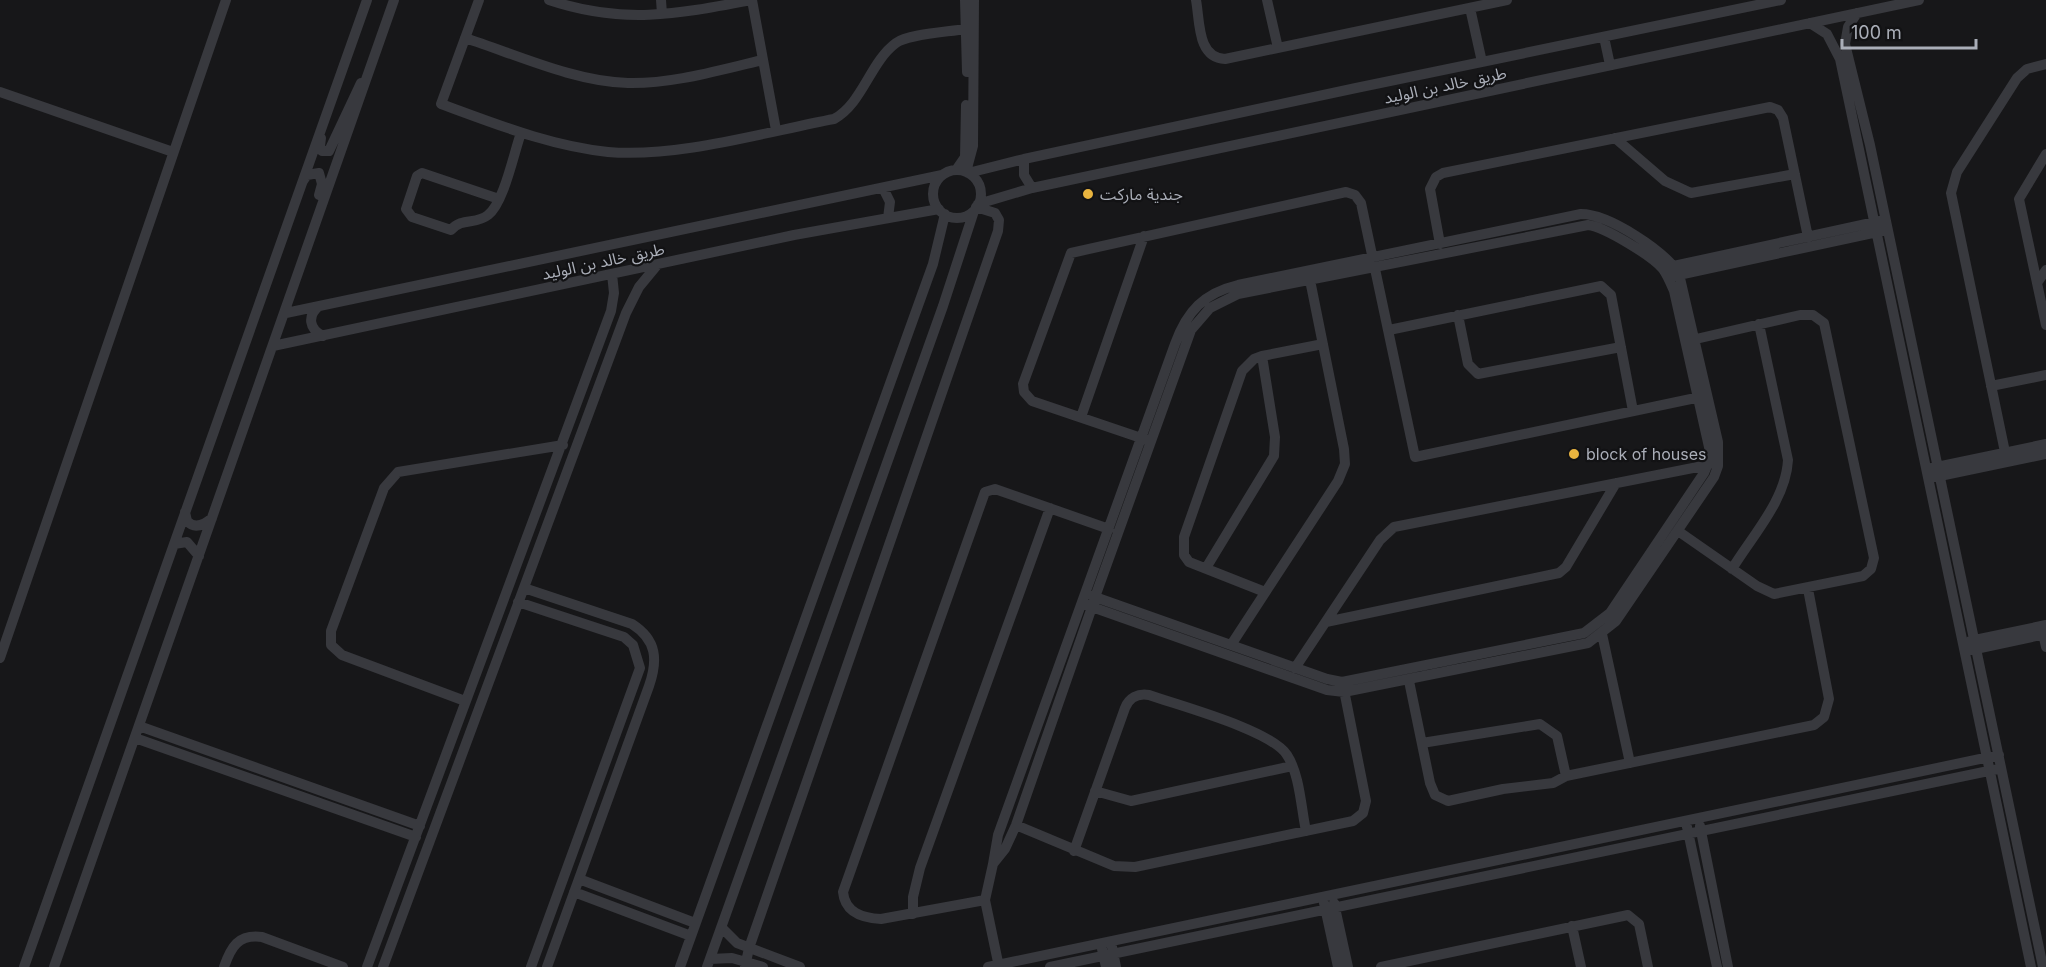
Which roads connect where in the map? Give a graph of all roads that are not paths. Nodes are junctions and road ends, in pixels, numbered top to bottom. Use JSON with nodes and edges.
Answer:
{"nodes":[{"id":1,"x":225,"y":0,"type":"edge"},
{"id":2,"x":367,"y":0,"type":"edge"},
{"id":3,"x":394,"y":0,"type":"edge"},
{"id":4,"x":479,"y":0,"type":"edge"},
{"id":5,"x":549,"y":0,"type":"edge"},
{"id":6,"x":662,"y":0,"type":"edge"},
{"id":7,"x":752,"y":0,"type":"edge"},
{"id":8,"x":965,"y":0,"type":"edge"},
{"id":9,"x":974,"y":0,"type":"edge"},
{"id":10,"x":1196,"y":0,"type":"edge"},
{"id":11,"x":1267,"y":0,"type":"edge"},
{"id":12,"x":1448,"y":0,"type":"edge"},
{"id":13,"x":1507,"y":0,"type":"edge"},
{"id":14,"x":1781,"y":0,"type":"edge"},
{"id":15,"x":1919,"y":0,"type":"edge"},
{"id":16,"x":1470,"y":8,"type":"junction"},
{"id":17,"x":1450,"y":12,"type":"junction"},
{"id":18,"x":1857,"y":13,"type":"junction"},
{"id":19,"x":662,"y":14,"type":"junction"},
{"id":20,"x":1810,"y":23,"type":"junction"},
{"id":21,"x":965,"y":29,"type":"junction"},
{"id":22,"x":1604,"y":37,"type":"junction"},
{"id":23,"x":465,"y":38,"type":"junction"},
{"id":24,"x":1278,"y":48,"type":"junction"},
{"id":25,"x":763,"y":60,"type":"junction"},
{"id":26,"x":1482,"y":62,"type":"junction"},
{"id":27,"x":2046,"y":64,"type":"edge"},
{"id":28,"x":1610,"y":65,"type":"junction"},
{"id":29,"x":369,"y":71,"type":"junction"},
{"id":30,"x":0,"y":92,"type":"edge"},
{"id":31,"x":333,"y":97,"type":"junction"},
{"id":32,"x":776,"y":130,"type":"junction"},
{"id":33,"x":521,"y":133,"type":"junction"},
{"id":34,"x":1615,"y":138,"type":"junction"},
{"id":35,"x":173,"y":152,"type":"junction"},
{"id":36,"x":2046,"y":154,"type":"edge"},
{"id":37,"x":1024,"y":159,"type":"junction"},
{"id":38,"x":963,"y":172,"type":"junction"},
{"id":39,"x":1795,"y":174,"type":"junction"},
{"id":40,"x":942,"y":175,"type":"junction"},
{"id":41,"x":302,"y":183,"type":"junction"},
{"id":42,"x":883,"y":188,"type":"junction"},
{"id":43,"x":1032,"y":188,"type":"junction"},
{"id":44,"x":499,"y":199,"type":"junction"},
{"id":45,"x":976,"y":207,"type":"junction"},
{"id":46,"x":942,"y":212,"type":"junction"},
{"id":47,"x":888,"y":218,"type":"junction"},
{"id":48,"x":1887,"y":225,"type":"junction"},
{"id":49,"x":1875,"y":228,"type":"junction"},
{"id":50,"x":312,"y":231,"type":"junction"},
{"id":51,"x":1144,"y":236,"type":"junction"},
{"id":52,"x":1808,"y":237,"type":"junction"},
{"id":53,"x":1440,"y":244,"type":"junction"},
{"id":54,"x":1419,"y":253,"type":"junction"},
{"id":55,"x":1375,"y":262,"type":"junction"},
{"id":56,"x":658,"y":264,"type":"junction"},
{"id":57,"x":2046,"y":270,"type":"edge"},
{"id":58,"x":1671,"y":271,"type":"junction"},
{"id":59,"x":612,"y":274,"type":"junction"},
{"id":60,"x":1310,"y":280,"type":"junction"},
{"id":61,"x":2037,"y":283,"type":"junction"},
{"id":62,"x":320,"y":306,"type":"junction"},
{"id":63,"x":286,"y":313,"type":"junction"},
{"id":64,"x":1458,"y":315,"type":"junction"},
{"id":65,"x":1759,"y":324,"type":"junction"},
{"id":66,"x":2046,"y":325,"type":"edge"},
{"id":67,"x":1389,"y":330,"type":"junction"},
{"id":68,"x":323,"y":336,"type":"junction"},
{"id":69,"x":1696,"y":339,"type":"junction"},
{"id":70,"x":1323,"y":344,"type":"junction"},
{"id":71,"x":273,"y":346,"type":"junction"},
{"id":72,"x":1621,"y":347,"type":"junction"},
{"id":73,"x":597,"y":350,"type":"junction"},
{"id":74,"x":610,"y":355,"type":"junction"},
{"id":75,"x":1262,"y":357,"type":"junction"},
{"id":76,"x":2046,"y":375,"type":"edge"},
{"id":77,"x":1991,"y":386,"type":"junction"},
{"id":78,"x":1704,"y":396,"type":"junction"},
{"id":79,"x":1633,"y":411,"type":"junction"},
{"id":80,"x":1081,"y":417,"type":"junction"},
{"id":81,"x":1147,"y":440,"type":"junction"},
{"id":82,"x":2046,"y":444,"type":"edge"},
{"id":83,"x":563,"y":445,"type":"junction"},
{"id":84,"x":2005,"y":452,"type":"junction"},
{"id":85,"x":2046,"y":454,"type":"edge"},
{"id":86,"x":1708,"y":465,"type":"junction"},
{"id":87,"x":1933,"y":472,"type":"junction"},
{"id":88,"x":1616,"y":483,"type":"junction"},
{"id":89,"x":1050,"y":508,"type":"junction"},
{"id":90,"x":185,"y":512,"type":"junction"},
{"id":91,"x":213,"y":518,"type":"junction"},
{"id":92,"x":1109,"y":529,"type":"junction"},
{"id":93,"x":1678,"y":531,"type":"junction"},
{"id":94,"x":174,"y":544,"type":"junction"},
{"id":95,"x":199,"y":556,"type":"junction"},
{"id":96,"x":1206,"y":568,"type":"junction"},
{"id":97,"x":1732,"y":569,"type":"junction"},
{"id":98,"x":1637,"y":583,"type":"junction"},
{"id":99,"x":524,"y":588,"type":"junction"},
{"id":100,"x":1808,"y":589,"type":"junction"},
{"id":101,"x":1265,"y":592,"type":"junction"},
{"id":102,"x":1089,"y":600,"type":"junction"},
{"id":103,"x":519,"y":602,"type":"junction"},
{"id":104,"x":1326,"y":622,"type":"junction"},
{"id":105,"x":2044,"y":630,"type":"edge"},
{"id":106,"x":1602,"y":634,"type":"junction"},
{"id":107,"x":1231,"y":645,"type":"junction"},
{"id":108,"x":1970,"y":646,"type":"junction"},
{"id":109,"x":2046,"y":647,"type":"edge"},
{"id":110,"x":0,"y":658,"type":"edge"},
{"id":111,"x":1295,"y":668,"type":"junction"},
{"id":112,"x":1409,"y":681,"type":"junction"},
{"id":113,"x":1343,"y":687,"type":"junction"},
{"id":114,"x":465,"y":701,"type":"junction"},
{"id":115,"x":139,"y":726,"type":"junction"},
{"id":116,"x":135,"y":738,"type":"junction"},
{"id":117,"x":1422,"y":743,"type":"junction"},
{"id":118,"x":1993,"y":756,"type":"junction"},
{"id":119,"x":1630,"y":763,"type":"junction"},
{"id":120,"x":1948,"y":765,"type":"junction"},
{"id":121,"x":1292,"y":766,"type":"junction"},
{"id":122,"x":1996,"y":769,"type":"junction"},
{"id":123,"x":602,"y":776,"type":"junction"},
{"id":124,"x":1566,"y":776,"type":"junction"},
{"id":125,"x":1951,"y":779,"type":"junction"},
{"id":126,"x":615,"y":780,"type":"junction"},
{"id":127,"x":1095,"y":792,"type":"junction"},
{"id":128,"x":1698,"y":818,"type":"junction"},
{"id":129,"x":1686,"y":820,"type":"junction"},
{"id":130,"x":1016,"y":825,"type":"junction"},
{"id":131,"x":1306,"y":831,"type":"junction"},
{"id":132,"x":1701,"y":831,"type":"junction"},
{"id":133,"x":418,"y":832,"type":"junction"},
{"id":134,"x":1688,"y":834,"type":"junction"},
{"id":135,"x":1074,"y":851,"type":"junction"},
{"id":136,"x":1521,"y":855,"type":"junction"},
{"id":137,"x":993,"y":864,"type":"junction"},
{"id":138,"x":1524,"y":868,"type":"junction"},
{"id":139,"x":579,"y":879,"type":"junction"},
{"id":140,"x":574,"y":892,"type":"junction"},
{"id":141,"x":1328,"y":896,"type":"junction"},
{"id":142,"x":985,"y":900,"type":"junction"},
{"id":143,"x":1330,"y":908,"type":"junction"},
{"id":144,"x":1262,"y":910,"type":"junction"},
{"id":145,"x":913,"y":914,"type":"junction"},
{"id":146,"x":1264,"y":922,"type":"junction"},
{"id":147,"x":695,"y":923,"type":"junction"},
{"id":148,"x":1572,"y":926,"type":"junction"},
{"id":149,"x":722,"y":928,"type":"junction"},
{"id":150,"x":691,"y":936,"type":"junction"},
{"id":151,"x":1106,"y":942,"type":"junction"},
{"id":152,"x":749,"y":948,"type":"junction"},
{"id":153,"x":1108,"y":959,"type":"edge"},
{"id":154,"x":709,"y":963,"type":"edge"},
{"id":155,"x":746,"y":964,"type":"edge"},
{"id":156,"x":1413,"y":964,"type":"edge"},
{"id":157,"x":995,"y":966,"type":"edge"},
{"id":158,"x":24,"y":967,"type":"edge"},
{"id":159,"x":54,"y":967,"type":"edge"},
{"id":160,"x":224,"y":967,"type":"edge"},
{"id":161,"x":343,"y":967,"type":"edge"},
{"id":162,"x":367,"y":967,"type":"edge"},
{"id":163,"x":382,"y":967,"type":"edge"},
{"id":164,"x":531,"y":967,"type":"edge"},
{"id":165,"x":547,"y":967,"type":"edge"},
{"id":166,"x":680,"y":967,"type":"edge"},
{"id":167,"x":763,"y":967,"type":"edge"},
{"id":168,"x":800,"y":967,"type":"edge"},
{"id":169,"x":1050,"y":967,"type":"edge"},
{"id":170,"x":1116,"y":967,"type":"edge"},
{"id":171,"x":1338,"y":967,"type":"edge"},
{"id":172,"x":1348,"y":967,"type":"edge"},
{"id":173,"x":1381,"y":967,"type":"edge"},
{"id":174,"x":1581,"y":967,"type":"edge"},
{"id":175,"x":1648,"y":967,"type":"edge"},
{"id":176,"x":1717,"y":967,"type":"edge"},
{"id":177,"x":1728,"y":967,"type":"edge"},
{"id":178,"x":2031,"y":967,"type":"edge"},
{"id":179,"x":2043,"y":967,"type":"edge"}],
"edges":[{"from":1,"to":35,"type":"street"},
{"from":2,"to":31,"type":"street"},
{"from":3,"to":29,"type":"street"},
{"from":4,"to":23,"type":"street"},
{"from":5,"to":19,"type":"street"},
{"from":6,"to":19,"type":"street"},
{"from":7,"to":19,"type":"street"},
{"from":7,"to":25,"type":"street"},
{"from":8,"to":21,"type":"street"},
{"from":9,"to":38,"type":"street"},
{"from":10,"to":24,"type":"street"},
{"from":11,"to":24,"type":"street"},
{"from":12,"to":17,"type":"street"},
{"from":13,"to":16,"type":"street"},
{"from":14,"to":22,"type":"street","name":"طريق خالد بن الوليد"},
{"from":15,"to":18,"type":"street","name":"طريق خالد بن الوليد"},
{"from":16,"to":17,"type":"street"},
{"from":16,"to":26,"type":"street"},
{"from":17,"to":24,"type":"street"},
{"from":18,"to":20,"type":"street","name":"طريق خالد بن الوليد"},
{"from":18,"to":48,"type":"street"},
{"from":20,"to":28,"type":"street","name":"طريق خالد بن الوليد"},
{"from":20,"to":49,"type":"street"},
{"from":21,"to":32,"type":"street"},
{"from":21,"to":38,"type":"street"},
{"from":22,"to":26,"type":"street","name":"طريق خالد بن الوليد"},
{"from":22,"to":28,"type":"street"},
{"from":23,"to":25,"type":"street"},
{"from":23,"to":33,"type":"street"},
{"from":25,"to":32,"type":"street"},
{"from":26,"to":37,"type":"street","name":"طريق خالد بن الوليد"},
{"from":27,"to":77,"type":"street"},
{"from":28,"to":43,"type":"street","name":"طريق خالد بن الوليد"},
{"from":29,"to":31,"type":"street"},
{"from":29,"to":50,"type":"street"},
{"from":30,"to":35,"type":"street"},
{"from":31,"to":41,"type":"street"},
{"from":32,"to":33,"type":"street"},
{"from":33,"to":44,"type":"street"},
{"from":34,"to":39,"type":"street"},
{"from":34,"to":39,"type":"street"},
{"from":34,"to":53,"type":"street"},
{"from":35,"to":110,"type":"street"},
{"from":36,"to":61,"type":"street"},
{"from":37,"to":38,"type":"street","name":"طريق خالد بن الوليد"},
{"from":37,"to":43,"type":"street"},
{"from":38,"to":40,"type":"street"},
{"from":38,"to":45,"type":"street"},
{"from":39,"to":52,"type":"street"},
{"from":40,"to":42,"type":"street","name":"طريق خالد بن الوليد"},
{"from":40,"to":46,"type":"street"},
{"from":41,"to":50,"type":"street"},
{"from":41,"to":90,"type":"street"},
{"from":42,"to":47,"type":"street"},
{"from":42,"to":62,"type":"street","name":"طريق خالد بن الوليد"},
{"from":43,"to":45,"type":"street","name":"طريق خالد بن الوليد"},
{"from":44,"to":44,"type":"street"},
{"from":45,"to":46,"type":"street"},
{"from":45,"to":149,"type":"street"},
{"from":45,"to":152,"type":"street"},
{"from":46,"to":47,"type":"street","name":"طريق خالد بن الوليد"},
{"from":46,"to":147,"type":"street"},
{"from":47,"to":56,"type":"street","name":"طريق خالد بن الوليد"},
{"from":48,"to":49,"type":"street"},
{"from":48,"to":87,"type":"street"},
{"from":49,"to":52,"type":"street"},
{"from":49,"to":58,"type":"street"},
{"from":49,"to":87,"type":"street"},
{"from":50,"to":63,"type":"street"},
{"from":51,"to":55,"type":"street"},
{"from":51,"to":80,"type":"street"},
{"from":51,"to":80,"type":"street"},
{"from":52,"to":58,"type":"street"},
{"from":53,"to":54,"type":"street"},
{"from":53,"to":58,"type":"street"},
{"from":54,"to":55,"type":"street"},
{"from":54,"to":58,"type":"street"},
{"from":55,"to":60,"type":"street"},
{"from":55,"to":67,"type":"street"},
{"from":55,"to":81,"type":"street"},
{"from":56,"to":59,"type":"street","name":"طريق خالد بن الوليد"},
{"from":56,"to":74,"type":"street"},
{"from":57,"to":61,"type":"street"},
{"from":58,"to":69,"type":"street"},
{"from":58,"to":78,"type":"street"},
{"from":59,"to":68,"type":"street","name":"طريق خالد بن الوليد"},
{"from":59,"to":73,"type":"street"},
{"from":60,"to":70,"type":"street"},
{"from":60,"to":81,"type":"street"},
{"from":61,"to":66,"type":"street"},
{"from":62,"to":63,"type":"street","name":"طريق خالد بن الوليد"},
{"from":62,"to":68,"type":"street"},
{"from":63,"to":71,"type":"street"},
{"from":64,"to":67,"type":"street"},
{"from":64,"to":72,"type":"street"},
{"from":64,"to":72,"type":"street"},
{"from":65,"to":69,"type":"street"},
{"from":65,"to":97,"type":"street"},
{"from":65,"to":100,"type":"street"},
{"from":67,"to":79,"type":"street"},
{"from":68,"to":71,"type":"street","name":"طريق خالد بن الوليد"},
{"from":69,"to":78,"type":"street"},
{"from":70,"to":75,"type":"street"},
{"from":70,"to":101,"type":"street"},
{"from":71,"to":91,"type":"street"},
{"from":72,"to":79,"type":"street"},
{"from":73,"to":74,"type":"street"},
{"from":73,"to":83,"type":"street"},
{"from":74,"to":99,"type":"street"},
{"from":75,"to":96,"type":"street"},
{"from":75,"to":96,"type":"street"},
{"from":76,"to":77,"type":"street"},
{"from":77,"to":84,"type":"street"},
{"from":78,"to":79,"type":"street"},
{"from":78,"to":86,"type":"street"},
{"from":78,"to":93,"type":"street"},
{"from":80,"to":81,"type":"street"},
{"from":81,"to":92,"type":"street"},
{"from":81,"to":102,"type":"street"},
{"from":82,"to":84,"type":"street"},
{"from":83,"to":114,"type":"street"},
{"from":83,"to":114,"type":"street"},
{"from":84,"to":87,"type":"street"},
{"from":85,"to":87,"type":"street"},
{"from":86,"to":88,"type":"street"},
{"from":86,"to":98,"type":"street"},
{"from":87,"to":108,"type":"street"},
{"from":88,"to":104,"type":"street"},
{"from":88,"to":104,"type":"street"},
{"from":89,"to":92,"type":"street"},
{"from":89,"to":145,"type":"street"},
{"from":89,"to":145,"type":"street"},
{"from":90,"to":91,"type":"street"},
{"from":90,"to":94,"type":"street"},
{"from":91,"to":95,"type":"street"},
{"from":92,"to":102,"type":"street"},
{"from":93,"to":97,"type":"street"},
{"from":93,"to":98,"type":"street"},
{"from":94,"to":95,"type":"street"},
{"from":94,"to":158,"type":"street"},
{"from":95,"to":115,"type":"street"},
{"from":96,"to":101,"type":"street"},
{"from":97,"to":100,"type":"street"},
{"from":98,"to":106,"type":"street"},
{"from":98,"to":113,"type":"street"},
{"from":99,"to":103,"type":"street"},
{"from":99,"to":126,"type":"street"},
{"from":100,"to":119,"type":"street"},
{"from":101,"to":107,"type":"street"},
{"from":102,"to":107,"type":"street"},
{"from":102,"to":113,"type":"street"},
{"from":102,"to":130,"type":"street"},
{"from":102,"to":137,"type":"street"},
{"from":103,"to":123,"type":"street"},
{"from":103,"to":163,"type":"street"},
{"from":104,"to":111,"type":"street"},
{"from":105,"to":108,"type":"street"},
{"from":105,"to":109,"type":"street"},
{"from":106,"to":112,"type":"street"},
{"from":106,"to":119,"type":"street"},
{"from":107,"to":111,"type":"street"},
{"from":108,"to":118,"type":"street"},
{"from":111,"to":113,"type":"street"},
{"from":112,"to":113,"type":"street"},
{"from":112,"to":117,"type":"street"},
{"from":113,"to":131,"type":"street"},
{"from":114,"to":133,"type":"street"},
{"from":115,"to":116,"type":"street"},
{"from":115,"to":133,"type":"street"},
{"from":116,"to":133,"type":"street"},
{"from":116,"to":159,"type":"street"},
{"from":117,"to":124,"type":"street"},
{"from":117,"to":124,"type":"street"},
{"from":118,"to":120,"type":"street"},
{"from":118,"to":122,"type":"street"},
{"from":119,"to":124,"type":"street"},
{"from":120,"to":125,"type":"street"},
{"from":120,"to":128,"type":"street"},
{"from":121,"to":127,"type":"street"},
{"from":121,"to":127,"type":"street"},
{"from":121,"to":131,"type":"street"},
{"from":122,"to":125,"type":"street"},
{"from":122,"to":178,"type":"street"},
{"from":122,"to":179,"type":"street"},
{"from":123,"to":126,"type":"street"},
{"from":123,"to":164,"type":"street"},
{"from":125,"to":132,"type":"street"},
{"from":126,"to":139,"type":"street"},
{"from":127,"to":135,"type":"street"},
{"from":128,"to":129,"type":"street"},
{"from":128,"to":132,"type":"street"},
{"from":129,"to":134,"type":"street"},
{"from":129,"to":136,"type":"street"},
{"from":130,"to":135,"type":"street"},
{"from":130,"to":137,"type":"street"},
{"from":131,"to":135,"type":"street"},
{"from":132,"to":134,"type":"street"},
{"from":132,"to":177,"type":"street"},
{"from":133,"to":162,"type":"street"},
{"from":134,"to":138,"type":"street"},
{"from":134,"to":176,"type":"street"},
{"from":136,"to":138,"type":"street"},
{"from":136,"to":141,"type":"street"},
{"from":137,"to":142,"type":"street"},
{"from":138,"to":143,"type":"street"},
{"from":139,"to":140,"type":"street"},
{"from":139,"to":147,"type":"street"},
{"from":140,"to":150,"type":"street"},
{"from":140,"to":165,"type":"street"},
{"from":141,"to":143,"type":"street"},
{"from":141,"to":144,"type":"street"},
{"from":142,"to":145,"type":"street"},
{"from":142,"to":157,"type":"street"},
{"from":143,"to":146,"type":"street"},
{"from":143,"to":171,"type":"street"},
{"from":143,"to":172,"type":"street"},
{"from":144,"to":146,"type":"street"},
{"from":144,"to":151,"type":"street"},
{"from":146,"to":153,"type":"street"},
{"from":147,"to":150,"type":"street"},
{"from":148,"to":156,"type":"street"},
{"from":148,"to":174,"type":"street"},
{"from":148,"to":175,"type":"street"},
{"from":149,"to":152,"type":"street"},
{"from":149,"to":154,"type":"street"},
{"from":150,"to":166,"type":"street"},
{"from":151,"to":153,"type":"street"},
{"from":151,"to":157,"type":"street"},
{"from":152,"to":155,"type":"street"},
{"from":152,"to":168,"type":"street"},
{"from":153,"to":169,"type":"street"},
{"from":153,"to":170,"type":"street"},
{"from":154,"to":155,"type":"street"},
{"from":155,"to":167,"type":"street"},
{"from":156,"to":173,"type":"street"},
{"from":160,"to":161,"type":"street"}]}
